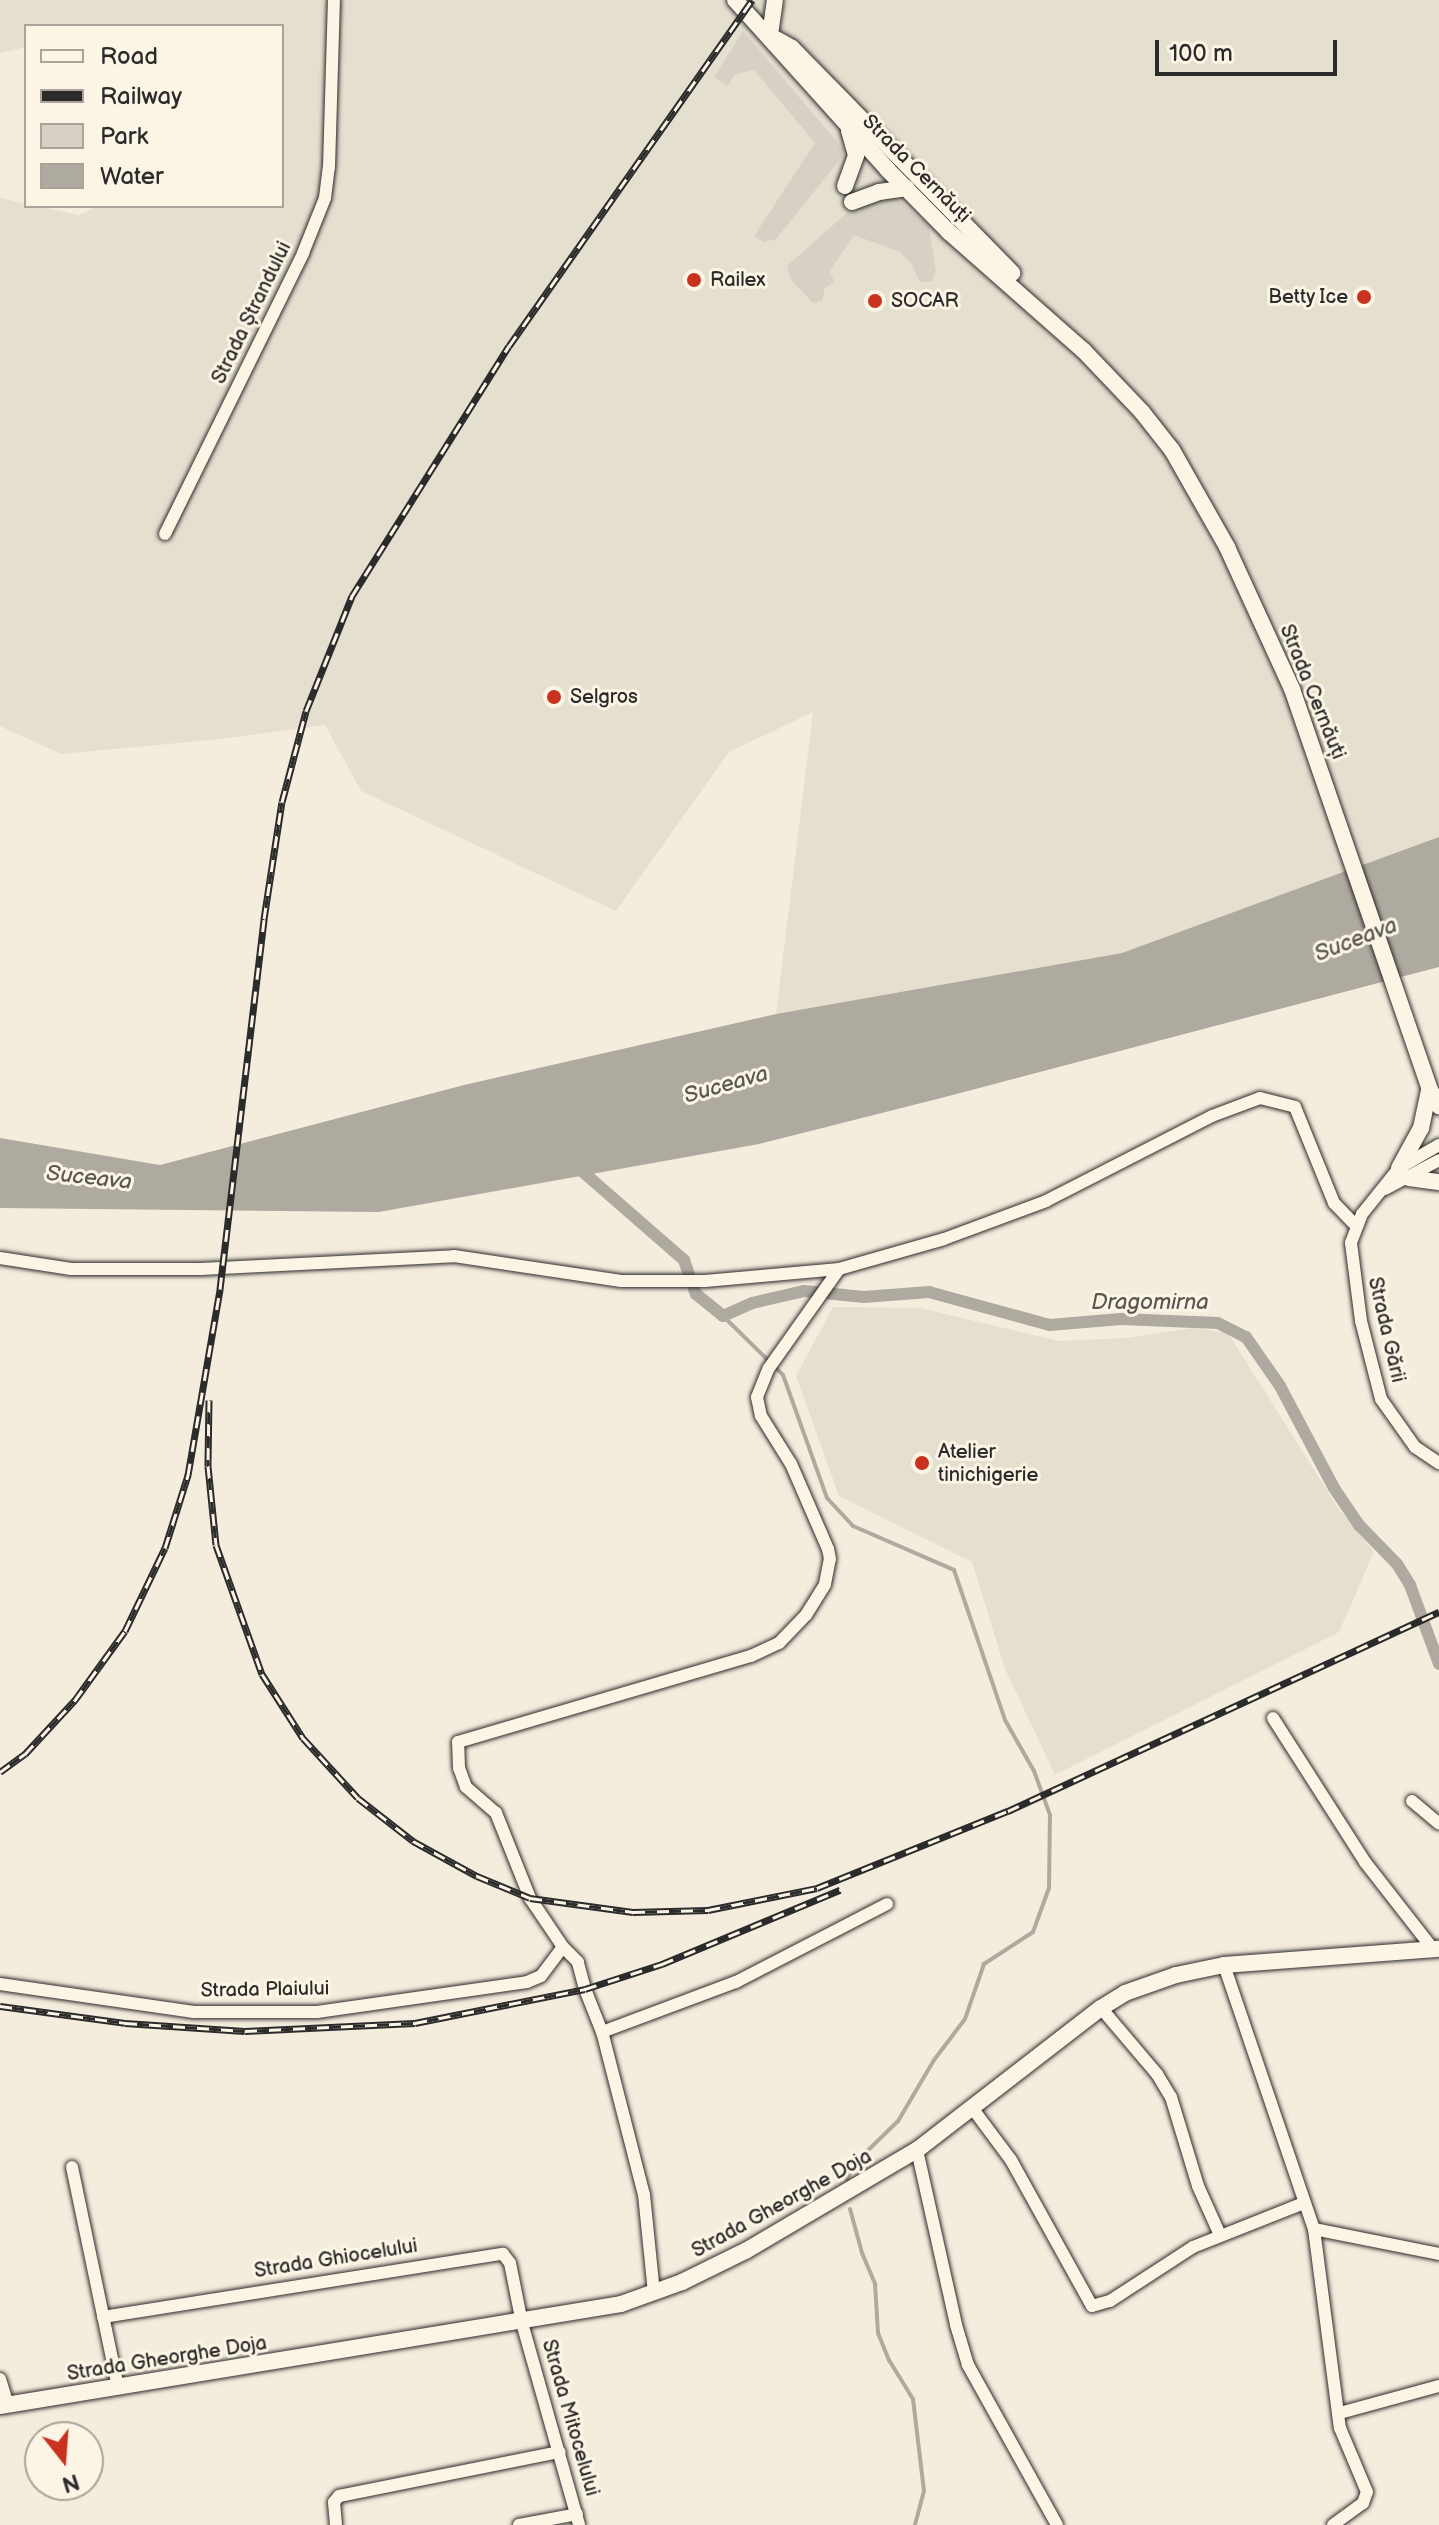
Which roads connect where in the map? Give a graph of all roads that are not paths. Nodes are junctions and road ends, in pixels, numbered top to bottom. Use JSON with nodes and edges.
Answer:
{"nodes":[{"id":1,"x":334,"y":0,"type":"edge"},
{"id":2,"x":735,"y":0,"type":"edge"},
{"id":3,"x":775,"y":0,"type":"edge"},
{"id":4,"x":770,"y":35,"type":"junction"},
{"id":5,"x":849,"y":129,"type":"junction"},
{"id":6,"x":845,"y":186,"type":"dead end"},
{"id":7,"x":907,"y":188,"type":"junction"},
{"id":8,"x":852,"y":202,"type":"dead end"},
{"id":9,"x":1083,"y":350,"type":"junction"},
{"id":10,"x":165,"y":534,"type":"dead end"},
{"id":11,"x":1434,"y":1091,"type":"edge"},
{"id":12,"x":1439,"y":1106,"type":"edge"},
{"id":13,"x":1439,"y":1145,"type":"edge"},
{"id":14,"x":1439,"y":1160,"type":"edge"},
{"id":15,"x":1404,"y":1173,"type":"junction"},
{"id":16,"x":1439,"y":1182,"type":"edge"},
{"id":17,"x":1356,"y":1226,"type":"junction"},
{"id":18,"x":0,"y":1258,"type":"edge"},
{"id":19,"x":839,"y":1269,"type":"junction"},
{"id":20,"x":1439,"y":1463,"type":"edge"},
{"id":21,"x":1273,"y":1718,"type":"dead end"},
{"id":22,"x":1412,"y":1801,"type":"dead end"},
{"id":23,"x":1439,"y":1824,"type":"edge"},
{"id":24,"x":887,"y":1904,"type":"dead end"},
{"id":25,"x":563,"y":1947,"type":"junction"},
{"id":26,"x":1436,"y":1949,"type":"edge"},
{"id":27,"x":1224,"y":1965,"type":"junction"},
{"id":28,"x":0,"y":1984,"type":"edge"},
{"id":29,"x":1101,"y":2008,"type":"junction"},
{"id":30,"x":602,"y":2032,"type":"junction"},
{"id":31,"x":973,"y":2109,"type":"junction"},
{"id":32,"x":917,"y":2150,"type":"junction"},
{"id":33,"x":72,"y":2167,"type":"dead end"},
{"id":34,"x":1304,"y":2203,"type":"junction"},
{"id":35,"x":1314,"y":2229,"type":"junction"},
{"id":36,"x":1220,"y":2235,"type":"junction"},
{"id":37,"x":1439,"y":2254,"type":"edge"},
{"id":38,"x":654,"y":2293,"type":"junction"},
{"id":39,"x":103,"y":2317,"type":"junction"},
{"id":40,"x":522,"y":2323,"type":"junction"},
{"id":41,"x":0,"y":2379,"type":"edge"},
{"id":42,"x":1439,"y":2386,"type":"edge"},
{"id":43,"x":118,"y":2387,"type":"junction"},
{"id":44,"x":4,"y":2405,"type":"edge"},
{"id":45,"x":1340,"y":2413,"type":"junction"},
{"id":46,"x":560,"y":2452,"type":"junction"},
{"id":47,"x":578,"y":2520,"type":"edge"},
{"id":48,"x":336,"y":2525,"type":"edge"},
{"id":49,"x":519,"y":2525,"type":"edge"},
{"id":50,"x":1057,"y":2525,"type":"edge"},
{"id":51,"x":1333,"y":2525,"type":"edge"}],
"edges":[{"from":1,"to":10,"type":"street","name":"Strada Ștrandului"},
{"from":2,"to":4,"type":"main road","name":"Strada Cernăuți"},
{"from":3,"to":4,"type":"main road"},
{"from":4,"to":5,"type":"main road","name":"Strada Cernăuți"},
{"from":4,"to":9,"type":"main road","name":"Strada Cernăuți"},
{"from":5,"to":6,"type":"main road"},
{"from":5,"to":7,"type":"main road","name":"Strada Cernăuți"},
{"from":7,"to":8,"type":"main road"},
{"from":7,"to":9,"type":"main road","name":"Strada Cernăuți"},
{"from":9,"to":11,"type":"main road","name":"Strada Cernăuți"},
{"from":11,"to":12,"type":"main road","name":"Strada Cernăuți"},
{"from":11,"to":15,"type":"main road"},
{"from":13,"to":15,"type":"street"},
{"from":14,"to":15,"type":"street"},
{"from":15,"to":16,"type":"main road"},
{"from":15,"to":17,"type":"street"},
{"from":17,"to":19,"type":"street"},
{"from":17,"to":20,"type":"street","name":"Strada Gării"},
{"from":18,"to":19,"type":"street"},
{"from":19,"to":25,"type":"street"},
{"from":21,"to":26,"type":"street"},
{"from":22,"to":23,"type":"street"},
{"from":24,"to":30,"type":"street"},
{"from":25,"to":28,"type":"street","name":"Strada Plaiului"},
{"from":25,"to":30,"type":"street"},
{"from":26,"to":27,"type":"main road","name":"Strada Gheorghe Doja"},
{"from":27,"to":29,"type":"main road","name":"Strada Gheorghe Doja"},
{"from":27,"to":34,"type":"street"},
{"from":29,"to":31,"type":"main road","name":"Strada Gheorghe Doja"},
{"from":29,"to":36,"type":"street"},
{"from":30,"to":38,"type":"street"},
{"from":31,"to":32,"type":"main road","name":"Strada Gheorghe Doja"},
{"from":31,"to":36,"type":"street"},
{"from":32,"to":38,"type":"main road","name":"Strada Gheorghe Doja"},
{"from":32,"to":50,"type":"street"},
{"from":33,"to":39,"type":"street"},
{"from":34,"to":35,"type":"street"},
{"from":34,"to":36,"type":"street"},
{"from":35,"to":37,"type":"street"},
{"from":35,"to":45,"type":"street"},
{"from":38,"to":40,"type":"main road","name":"Strada Gheorghe Doja"},
{"from":39,"to":40,"type":"street","name":"Strada Ghiocelului"},
{"from":39,"to":43,"type":"street"},
{"from":40,"to":43,"type":"main road","name":"Strada Gheorghe Doja"},
{"from":40,"to":46,"type":"street","name":"Strada Mitocelului"},
{"from":41,"to":44,"type":"street"},
{"from":42,"to":45,"type":"street"},
{"from":43,"to":44,"type":"main road","name":"Strada Gheorghe Doja"},
{"from":45,"to":51,"type":"street"},
{"from":46,"to":47,"type":"street","name":"Strada Mitocelului"},
{"from":46,"to":48,"type":"street"},
{"from":47,"to":49,"type":"street"}]}
